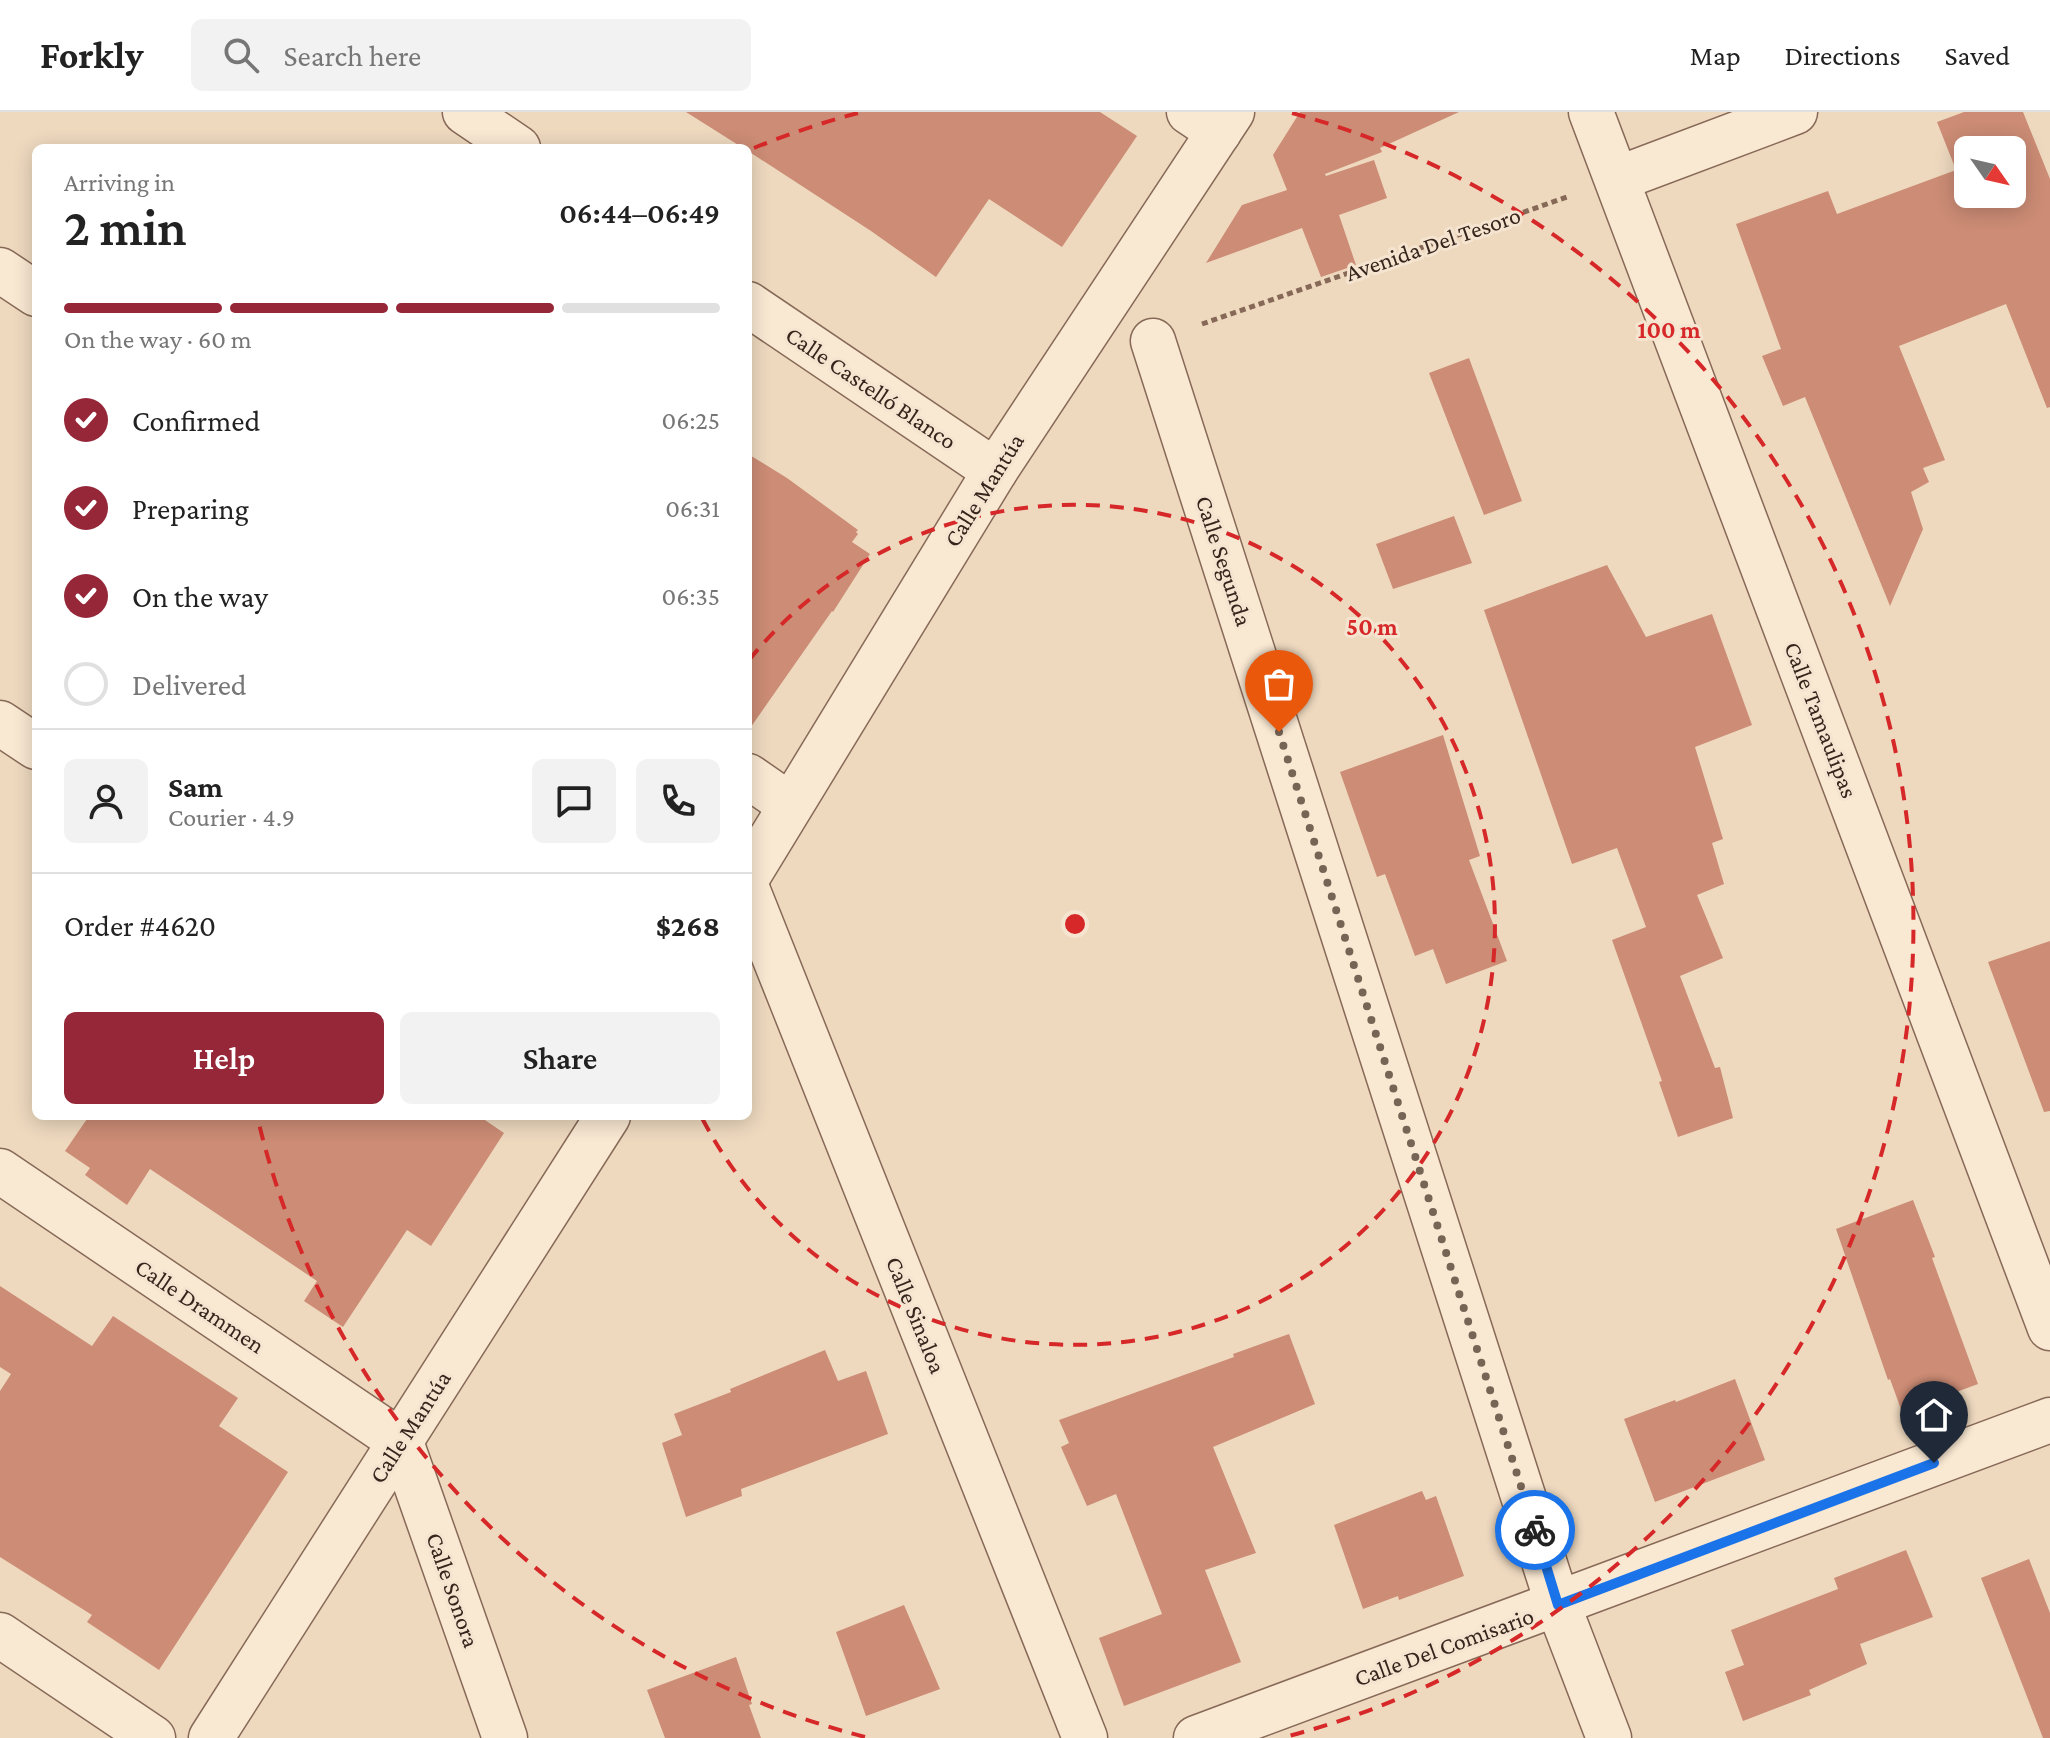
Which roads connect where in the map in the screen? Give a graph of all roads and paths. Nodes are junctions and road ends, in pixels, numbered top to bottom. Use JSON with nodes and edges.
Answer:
{"nodes":[{"id":1,"x":465,"y":112,"type":"edge"},
{"id":2,"x":1591,"y":112,"type":"edge"},
{"id":3,"x":1795,"y":112,"type":"edge"},
{"id":4,"x":1213,"y":119,"type":"edge"},
{"id":5,"x":512,"y":144,"type":"edge"},
{"id":6,"x":1617,"y":179,"type":"junction"},
{"id":7,"x":0,"y":270,"type":"edge"},
{"id":8,"x":32,"y":291,"type":"edge"},
{"id":9,"x":752,"y":307,"type":"edge"},
{"id":10,"x":1153,"y":341,"type":"joint"},
{"id":11,"x":995,"y":471,"type":"junction"},
{"id":12,"x":0,"y":723,"type":"edge"},
{"id":13,"x":32,"y":744,"type":"edge"},
{"id":14,"x":752,"y":779,"type":"edge"},
{"id":15,"x":790,"y":805,"type":"junction"},
{"id":16,"x":752,"y":869,"type":"edge"},
{"id":17,"x":752,"y":901,"type":"edge"},
{"id":18,"x":598,"y":1120,"type":"edge"},
{"id":19,"x":0,"y":1171,"type":"edge"},
{"id":20,"x":2050,"y":1328,"type":"edge"},
{"id":21,"x":2050,"y":1420,"type":"edge"},
{"id":22,"x":401,"y":1442,"type":"junction"},
{"id":23,"x":1558,"y":1605,"type":"junction"},
{"id":24,"x":0,"y":1635,"type":"edge"},
{"id":25,"x":153,"y":1738,"type":"edge"},
{"id":26,"x":211,"y":1738,"type":"edge"},
{"id":27,"x":505,"y":1738,"type":"edge"},
{"id":28,"x":1085,"y":1738,"type":"edge"},
{"id":29,"x":1196,"y":1738,"type":"edge"},
{"id":30,"x":1609,"y":1738,"type":"edge"}],
"edges":[{"from":1,"to":5,"type":"street"},
{"from":2,"to":6,"type":"street","name":"Calle Tamaulipas"},
{"from":3,"to":6,"type":"street"},
{"from":4,"to":11,"type":"street","name":"Calle Mantúa"},
{"from":6,"to":10,"type":"path","name":"Avenida Del Tesoro"},
{"from":6,"to":20,"type":"street","name":"Calle Tamaulipas"},
{"from":7,"to":8,"type":"street"},
{"from":9,"to":11,"type":"street","name":"Calle Castelló Blanco"},
{"from":10,"to":23,"type":"street","name":"Calle Segunda"},
{"from":11,"to":15,"type":"street","name":"Calle Mantúa"},
{"from":12,"to":13,"type":"street"},
{"from":14,"to":15,"type":"street"},
{"from":15,"to":16,"type":"street","name":"Calle Mantúa"},
{"from":17,"to":28,"type":"street","name":"Calle Sinaloa"},
{"from":18,"to":22,"type":"street","name":"Calle Mantúa"},
{"from":19,"to":22,"type":"street","name":"Calle Drammen"},
{"from":21,"to":23,"type":"street","name":"Calle Del Comisario"},
{"from":22,"to":26,"type":"street","name":"Calle Mantúa"},
{"from":22,"to":27,"type":"street","name":"Calle Sonora"},
{"from":23,"to":29,"type":"street","name":"Calle Del Comisario"},
{"from":23,"to":30,"type":"street","name":"Calle Segunda"},
{"from":24,"to":25,"type":"street"}]}
